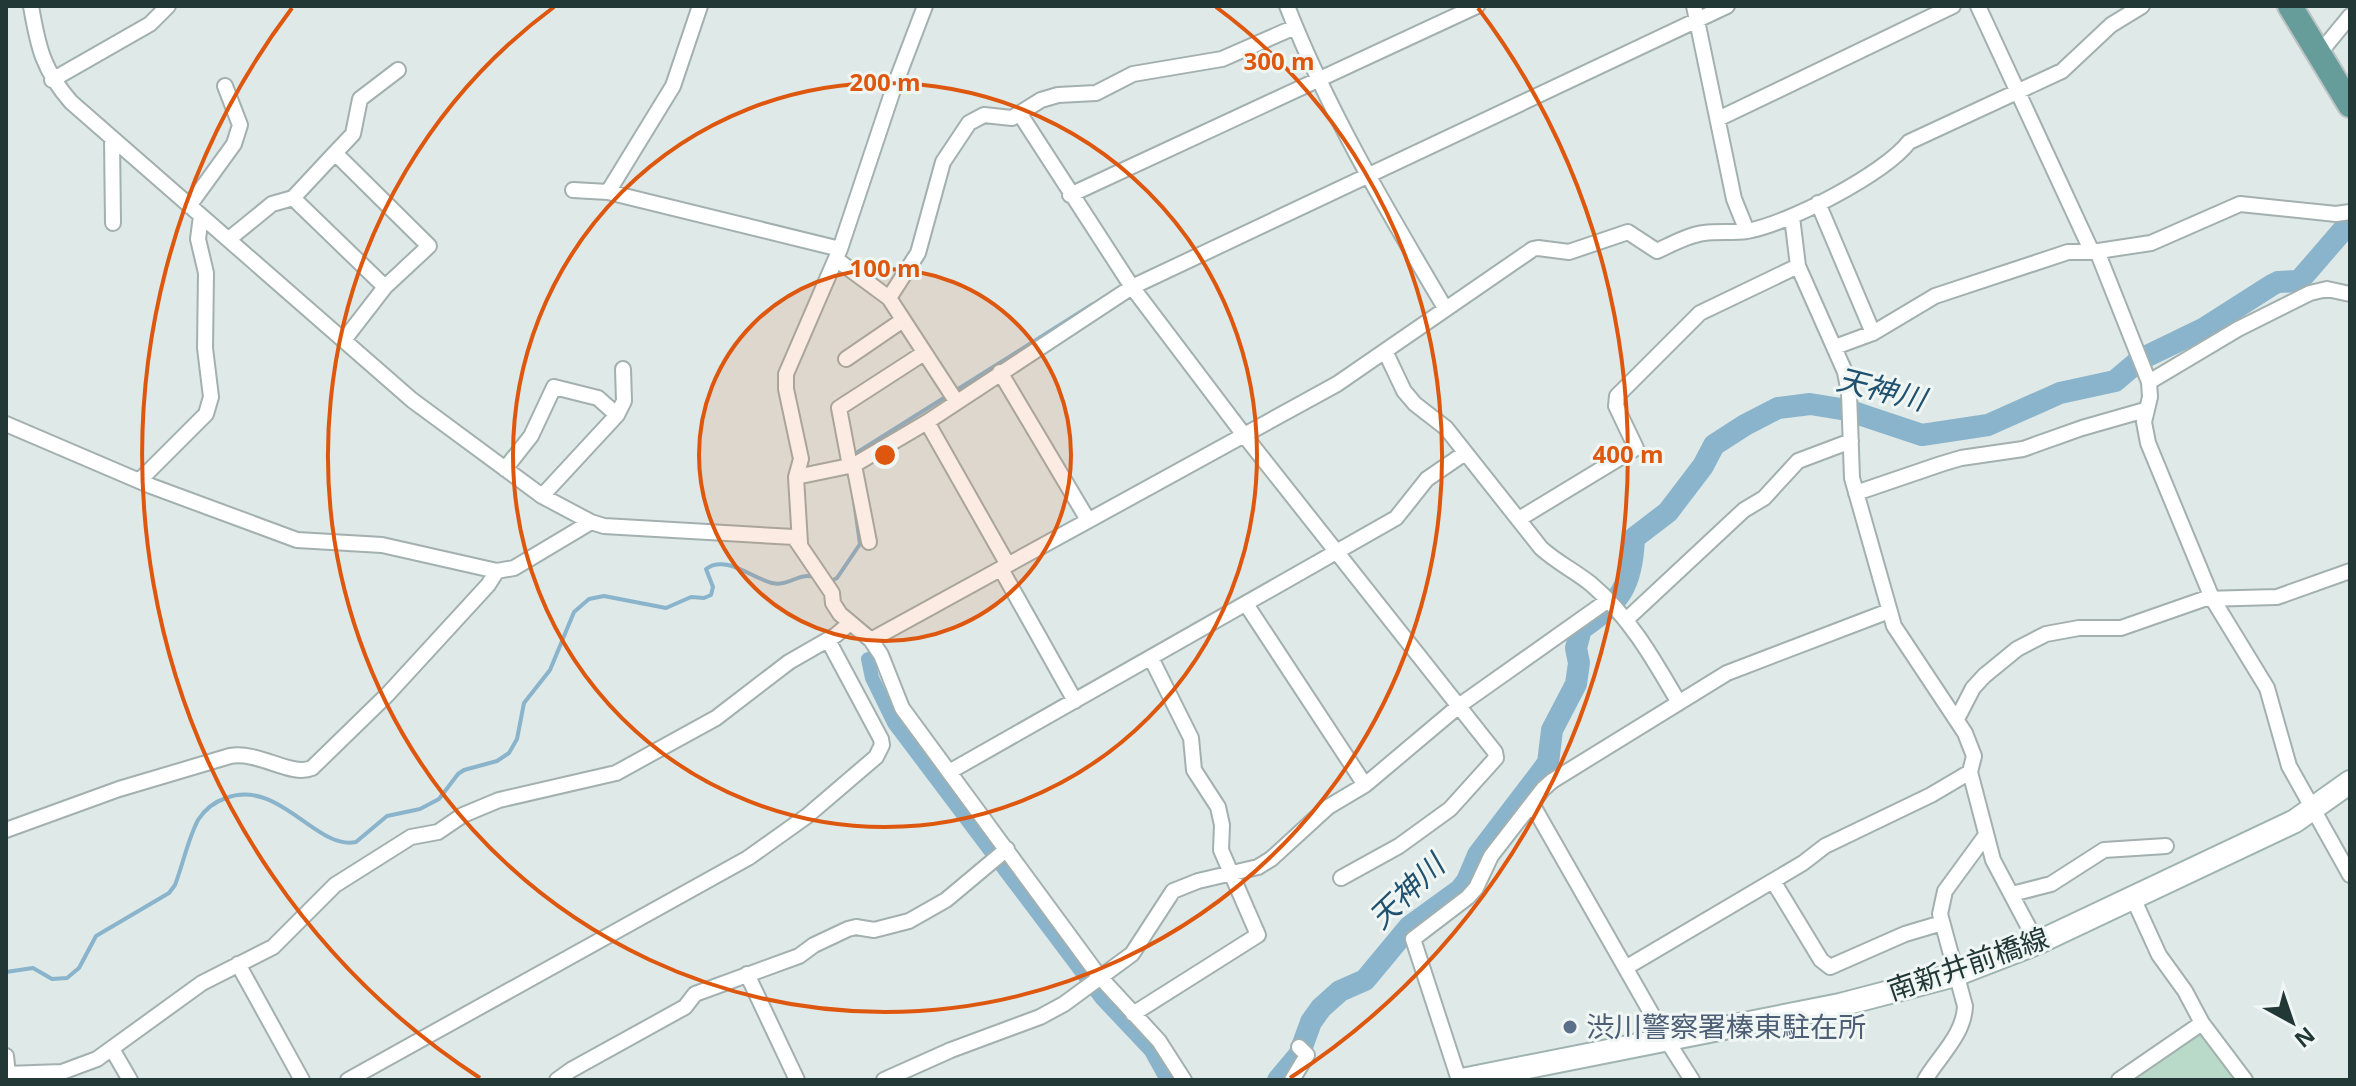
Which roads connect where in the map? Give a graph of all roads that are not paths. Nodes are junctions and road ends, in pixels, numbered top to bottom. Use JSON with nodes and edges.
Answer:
{"nodes":[{"id":1,"x":31,"y":6,"type":"edge"},
{"id":2,"x":168,"y":6,"type":"edge"},
{"id":3,"x":700,"y":6,"type":"edge"},
{"id":4,"x":925,"y":6,"type":"edge"},
{"id":5,"x":1287,"y":6,"type":"edge"},
{"id":6,"x":1477,"y":6,"type":"edge"},
{"id":7,"x":1727,"y":6,"type":"edge"},
{"id":8,"x":1953,"y":6,"type":"edge"},
{"id":9,"x":1978,"y":6,"type":"edge"},
{"id":10,"x":2142,"y":6,"type":"edge"},
{"id":11,"x":2290,"y":6,"type":"edge"},
{"id":12,"x":1695,"y":13,"type":"edge"},
{"id":13,"x":2350,"y":16,"type":"edge"},
{"id":14,"x":1295,"y":27,"type":"junction"},
{"id":15,"x":2318,"y":55,"type":"junction"},
{"id":16,"x":398,"y":70,"type":"dead end"},
{"id":17,"x":52,"y":80,"type":"junction"},
{"id":18,"x":1317,"y":80,"type":"junction"},
{"id":19,"x":225,"y":86,"type":"dead end"},
{"id":20,"x":2016,"y":90,"type":"junction"},
{"id":21,"x":2350,"y":105,"type":"edge"},
{"id":22,"x":1020,"y":114,"type":"junction"},
{"id":23,"x":1718,"y":119,"type":"junction"},
{"id":24,"x":112,"y":139,"type":"junction"},
{"id":25,"x":335,"y":153,"type":"junction"},
{"id":26,"x":1367,"y":177,"type":"junction"},
{"id":27,"x":573,"y":190,"type":"dead end"},
{"id":28,"x":608,"y":192,"type":"junction"},
{"id":29,"x":1070,"y":195,"type":"junction"},
{"id":30,"x":293,"y":198,"type":"junction"},
{"id":31,"x":1818,"y":203,"type":"junction"},
{"id":32,"x":195,"y":211,"type":"junction"},
{"id":33,"x":2350,"y":212,"type":"edge"},
{"id":34,"x":1792,"y":217,"type":"junction"},
{"id":35,"x":113,"y":223,"type":"dead end"},
{"id":36,"x":1747,"y":231,"type":"junction"},
{"id":37,"x":229,"y":239,"type":"junction"},
{"id":38,"x":2095,"y":252,"type":"junction"},
{"id":39,"x":838,"y":254,"type":"junction"},
{"id":40,"x":1798,"y":266,"type":"junction"},
{"id":41,"x":385,"y":287,"type":"junction"},
{"id":42,"x":1132,"y":287,"type":"junction"},
{"id":43,"x":2350,"y":294,"type":"edge"},
{"id":44,"x":889,"y":298,"type":"junction"},
{"id":45,"x":1445,"y":308,"type":"junction"},
{"id":46,"x":903,"y":320,"type":"junction"},
{"id":47,"x":1873,"y":333,"type":"junction"},
{"id":48,"x":344,"y":340,"type":"junction"},
{"id":49,"x":1835,"y":347,"type":"junction"},
{"id":50,"x":1385,"y":351,"type":"junction"},
{"id":51,"x":924,"y":353,"type":"junction"},
{"id":52,"x":846,"y":359,"type":"dead end"},
{"id":53,"x":623,"y":369,"type":"dead end"},
{"id":54,"x":1000,"y":372,"type":"junction"},
{"id":55,"x":2149,"y":382,"type":"junction"},
{"id":56,"x":956,"y":401,"type":"junction"},
{"id":57,"x":2145,"y":410,"type":"junction"},
{"id":58,"x":617,"y":415,"type":"junction"},
{"id":59,"x":927,"y":422,"type":"junction"},
{"id":60,"x":6,"y":424,"type":"edge"},
{"id":61,"x":1244,"y":435,"type":"junction"},
{"id":62,"x":1851,"y":441,"type":"junction"},
{"id":63,"x":1465,"y":453,"type":"junction"},
{"id":64,"x":852,"y":466,"type":"junction"},
{"id":65,"x":505,"y":469,"type":"junction"},
{"id":66,"x":796,"y":477,"type":"junction"},
{"id":67,"x":140,"y":480,"type":"junction"},
{"id":68,"x":1856,"y":493,"type":"junction"},
{"id":69,"x":542,"y":496,"type":"junction"},
{"id":70,"x":1519,"y":519,"type":"junction"},
{"id":71,"x":1088,"y":520,"type":"junction"},
{"id":72,"x":591,"y":522,"type":"junction"},
{"id":73,"x":869,"y":542,"type":"dead end"},
{"id":74,"x":800,"y":543,"type":"junction"},
{"id":75,"x":1338,"y":552,"type":"junction"},
{"id":76,"x":1004,"y":567,"type":"junction"},
{"id":77,"x":497,"y":571,"type":"junction"},
{"id":78,"x":2350,"y":571,"type":"edge"},
{"id":79,"x":2212,"y":598,"type":"junction"},
{"id":80,"x":1607,"y":601,"type":"junction"},
{"id":81,"x":1246,"y":604,"type":"junction"},
{"id":82,"x":1889,"y":611,"type":"junction"},
{"id":83,"x":1626,"y":620,"type":"junction"},
{"id":84,"x":850,"y":623,"type":"junction"},
{"id":85,"x":828,"y":640,"type":"junction"},
{"id":86,"x":871,"y":640,"type":"junction"},
{"id":87,"x":1151,"y":658,"type":"junction"},
{"id":88,"x":1075,"y":701,"type":"junction"},
{"id":89,"x":1679,"y":703,"type":"junction"},
{"id":90,"x":1460,"y":705,"type":"junction"},
{"id":91,"x":1957,"y":719,"type":"junction"},
{"id":92,"x":949,"y":772,"type":"junction"},
{"id":93,"x":1970,"y":772,"type":"junction"},
{"id":94,"x":2350,"y":782,"type":"edge"},
{"id":95,"x":1365,"y":785,"type":"junction"},
{"id":96,"x":1532,"y":804,"type":"junction"},
{"id":97,"x":2312,"y":810,"type":"junction"},
{"id":98,"x":6,"y":830,"type":"edge"},
{"id":99,"x":1986,"y":835,"type":"junction"},
{"id":100,"x":2166,"y":846,"type":"dead end"},
{"id":101,"x":1007,"y":849,"type":"junction"},
{"id":102,"x":1231,"y":872,"type":"junction"},
{"id":103,"x":2350,"y":875,"type":"edge"},
{"id":104,"x":1341,"y":878,"type":"dead end"},
{"id":105,"x":1773,"y":881,"type":"junction"},
{"id":106,"x":2012,"y":894,"type":"junction"},
{"id":107,"x":2133,"y":898,"type":"junction"},
{"id":108,"x":1942,"y":923,"type":"junction"},
{"id":109,"x":2037,"y":943,"type":"junction"},
{"id":110,"x":238,"y":964,"type":"junction"},
{"id":111,"x":1627,"y":967,"type":"junction"},
{"id":112,"x":747,"y":974,"type":"junction"},
{"id":113,"x":1955,"y":975,"type":"junction"},
{"id":114,"x":1099,"y":976,"type":"junction"},
{"id":115,"x":1133,"y":1014,"type":"junction"},
{"id":116,"x":2202,"y":1023,"type":"junction"},
{"id":117,"x":1666,"y":1039,"type":"junction"},
{"id":118,"x":112,"y":1049,"type":"junction"},
{"id":119,"x":1302,"y":1050,"type":"dead end"},
{"id":120,"x":6,"y":1056,"type":"edge"},
{"id":121,"x":7,"y":1074,"type":"edge"},
{"id":122,"x":130,"y":1080,"type":"edge"},
{"id":123,"x":302,"y":1080,"type":"edge"},
{"id":124,"x":348,"y":1080,"type":"edge"},
{"id":125,"x":557,"y":1080,"type":"edge"},
{"id":126,"x":797,"y":1080,"type":"edge"},
{"id":127,"x":884,"y":1080,"type":"edge"},
{"id":128,"x":1184,"y":1080,"type":"edge"},
{"id":129,"x":1292,"y":1080,"type":"edge"},
{"id":130,"x":1460,"y":1080,"type":"edge"},
{"id":131,"x":1692,"y":1080,"type":"edge"},
{"id":132,"x":1925,"y":1080,"type":"edge"},
{"id":133,"x":2119,"y":1080,"type":"edge"},
{"id":134,"x":2245,"y":1080,"type":"edge"}],
"edges":[{"from":1,"to":17,"type":"street"},
{"from":2,"to":17,"type":"street"},
{"from":3,"to":28,"type":"street"},
{"from":4,"to":39,"type":"street"},
{"from":5,"to":14,"type":"street"},
{"from":6,"to":18,"type":"street"},
{"from":7,"to":12,"type":"street"},
{"from":8,"to":23,"type":"street"},
{"from":9,"to":20,"type":"street"},
{"from":10,"to":20,"type":"street"},
{"from":11,"to":15,"type":"main road"},
{"from":12,"to":23,"type":"street"},
{"from":12,"to":26,"type":"street"},
{"from":13,"to":15,"type":"street"},
{"from":14,"to":18,"type":"street"},
{"from":14,"to":22,"type":"street"},
{"from":15,"to":21,"type":"main road"},
{"from":16,"to":25,"type":"street"},
{"from":17,"to":24,"type":"street"},
{"from":18,"to":26,"type":"street"},
{"from":18,"to":29,"type":"street"},
{"from":19,"to":32,"type":"street"},
{"from":20,"to":31,"type":"street"},
{"from":20,"to":38,"type":"street"},
{"from":22,"to":29,"type":"street"},
{"from":22,"to":44,"type":"street"},
{"from":23,"to":36,"type":"street"},
{"from":24,"to":32,"type":"street"},
{"from":24,"to":35,"type":"street"},
{"from":25,"to":30,"type":"street"},
{"from":25,"to":41,"type":"street"},
{"from":26,"to":42,"type":"street"},
{"from":26,"to":45,"type":"street"},
{"from":27,"to":28,"type":"street"},
{"from":28,"to":39,"type":"street"},
{"from":29,"to":42,"type":"street"},
{"from":30,"to":37,"type":"street"},
{"from":30,"to":41,"type":"street"},
{"from":31,"to":34,"type":"street"},
{"from":31,"to":47,"type":"street"},
{"from":32,"to":37,"type":"street"},
{"from":32,"to":67,"type":"street"},
{"from":33,"to":38,"type":"street"},
{"from":34,"to":36,"type":"street"},
{"from":34,"to":40,"type":"street"},
{"from":36,"to":45,"type":"street"},
{"from":37,"to":48,"type":"street"},
{"from":38,"to":47,"type":"street"},
{"from":38,"to":55,"type":"street"},
{"from":39,"to":44,"type":"street"},
{"from":39,"to":66,"type":"street"},
{"from":40,"to":49,"type":"street"},
{"from":40,"to":70,"type":"street"},
{"from":41,"to":48,"type":"street"},
{"from":42,"to":54,"type":"street"},
{"from":42,"to":61,"type":"street"},
{"from":43,"to":55,"type":"street"},
{"from":44,"to":46,"type":"street"},
{"from":45,"to":50,"type":"street"},
{"from":46,"to":51,"type":"street"},
{"from":46,"to":52,"type":"street"},
{"from":47,"to":49,"type":"street"},
{"from":48,"to":65,"type":"street"},
{"from":49,"to":62,"type":"street"},
{"from":50,"to":61,"type":"street"},
{"from":50,"to":63,"type":"street"},
{"from":51,"to":56,"type":"street"},
{"from":51,"to":64,"type":"street"},
{"from":53,"to":58,"type":"street"},
{"from":54,"to":56,"type":"street"},
{"from":54,"to":71,"type":"street"},
{"from":55,"to":57,"type":"street"},
{"from":56,"to":59,"type":"street"},
{"from":57,"to":68,"type":"street"},
{"from":57,"to":79,"type":"street"},
{"from":58,"to":65,"type":"street"},
{"from":58,"to":69,"type":"street"},
{"from":59,"to":64,"type":"street"},
{"from":59,"to":76,"type":"street"},
{"from":60,"to":67,"type":"street"},
{"from":61,"to":71,"type":"street"},
{"from":61,"to":75,"type":"street"},
{"from":62,"to":68,"type":"street"},
{"from":62,"to":83,"type":"street"},
{"from":63,"to":70,"type":"street"},
{"from":63,"to":75,"type":"street"},
{"from":64,"to":66,"type":"street"},
{"from":64,"to":73,"type":"street"},
{"from":65,"to":69,"type":"street"},
{"from":66,"to":74,"type":"street"},
{"from":67,"to":77,"type":"street"},
{"from":68,"to":82,"type":"street"},
{"from":69,"to":72,"type":"street"},
{"from":70,"to":80,"type":"street"},
{"from":71,"to":76,"type":"street"},
{"from":72,"to":74,"type":"street"},
{"from":72,"to":77,"type":"street"},
{"from":74,"to":84,"type":"street"},
{"from":75,"to":81,"type":"street"},
{"from":75,"to":90,"type":"street"},
{"from":76,"to":86,"type":"street"},
{"from":76,"to":88,"type":"street"},
{"from":77,"to":98,"type":"street"},
{"from":78,"to":79,"type":"street"},
{"from":79,"to":91,"type":"street"},
{"from":79,"to":97,"type":"street"},
{"from":80,"to":83,"type":"street"},
{"from":80,"to":90,"type":"street"},
{"from":81,"to":87,"type":"street"},
{"from":81,"to":95,"type":"street"},
{"from":82,"to":89,"type":"street"},
{"from":82,"to":91,"type":"street"},
{"from":83,"to":89,"type":"street"},
{"from":84,"to":85,"type":"street"},
{"from":84,"to":86,"type":"street"},
{"from":85,"to":110,"type":"street"},
{"from":85,"to":124,"type":"street"},
{"from":86,"to":92,"type":"street"},
{"from":87,"to":88,"type":"street"},
{"from":87,"to":102,"type":"street"},
{"from":88,"to":92,"type":"street"},
{"from":89,"to":96,"type":"street"},
{"from":90,"to":95,"type":"street"},
{"from":90,"to":104,"type":"street"},
{"from":91,"to":93,"type":"street"},
{"from":92,"to":101,"type":"street"},
{"from":93,"to":99,"type":"street"},
{"from":93,"to":105,"type":"street"},
{"from":94,"to":97,"type":"main road","name":"南新井前橋線"},
{"from":95,"to":102,"type":"street"},
{"from":96,"to":111,"type":"street"},
{"from":96,"to":130,"type":"street"},
{"from":97,"to":103,"type":"street"},
{"from":97,"to":107,"type":"main road","name":"南新井前橋線"},
{"from":99,"to":106,"type":"street"},
{"from":99,"to":108,"type":"street"},
{"from":100,"to":106,"type":"street"},
{"from":101,"to":112,"type":"street"},
{"from":101,"to":114,"type":"street"},
{"from":102,"to":114,"type":"street"},
{"from":102,"to":115,"type":"street"},
{"from":105,"to":108,"type":"street"},
{"from":105,"to":111,"type":"street"},
{"from":106,"to":109,"type":"street"},
{"from":107,"to":109,"type":"main road","name":"南新井前橋線"},
{"from":107,"to":116,"type":"street"},
{"from":108,"to":113,"type":"street"},
{"from":109,"to":113,"type":"main road","name":"南新井前橋線"},
{"from":110,"to":118,"type":"street"},
{"from":110,"to":123,"type":"street"},
{"from":111,"to":117,"type":"street"},
{"from":112,"to":125,"type":"street"},
{"from":112,"to":126,"type":"street"},
{"from":113,"to":117,"type":"main road","name":"南新井前橋線"},
{"from":113,"to":132,"type":"street"},
{"from":114,"to":115,"type":"street"},
{"from":114,"to":127,"type":"street"},
{"from":115,"to":128,"type":"street"},
{"from":116,"to":133,"type":"street"},
{"from":116,"to":134,"type":"street"},
{"from":117,"to":130,"type":"main road","name":"南新井前橋線"},
{"from":117,"to":131,"type":"street"},
{"from":118,"to":121,"type":"street"},
{"from":118,"to":122,"type":"street"},
{"from":119,"to":129,"type":"street"},
{"from":120,"to":121,"type":"street"}]}
